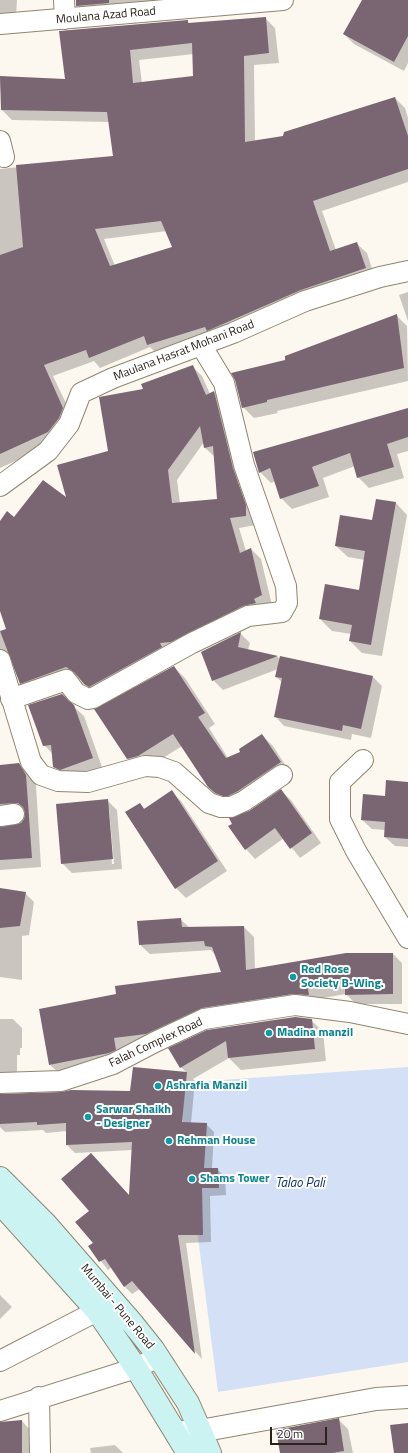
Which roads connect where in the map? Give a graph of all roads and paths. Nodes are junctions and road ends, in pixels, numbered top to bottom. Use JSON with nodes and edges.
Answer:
{"nodes":[{"id":1,"x":283,"y":0,"type":"edge"},
{"id":2,"x":167,"y":5,"type":"edge"},
{"id":3,"x":64,"y":10,"type":"edge"},
{"id":4,"x":0,"y":24,"type":"edge"},
{"id":5,"x":408,"y":271,"type":"edge"},
{"id":6,"x":201,"y":345,"type":"junction"},
{"id":7,"x":0,"y":485,"type":"edge"},
{"id":8,"x":0,"y":660,"type":"edge"},
{"id":9,"x":11,"y":699,"type":"junction"},
{"id":10,"x":363,"y":760,"type":"dead end"},
{"id":11,"x":282,"y":775,"type":"dead end"},
{"id":12,"x":408,"y":938,"type":"edge"},
{"id":13,"x":408,"y":1024,"type":"edge"},
{"id":14,"x":0,"y":1083,"type":"edge"},
{"id":15,"x":0,"y":1178,"type":"edge"},
{"id":16,"x":0,"y":1203,"type":"edge"},
{"id":17,"x":97,"y":1311,"type":"junction"},
{"id":18,"x":158,"y":1357,"type":"junction"},
{"id":19,"x":0,"y":1361,"type":"edge"},
{"id":20,"x":136,"y":1368,"type":"junction"},
{"id":21,"x":408,"y":1396,"type":"edge"},
{"id":22,"x":39,"y":1397,"type":"junction"},
{"id":23,"x":0,"y":1411,"type":"edge"},
{"id":24,"x":176,"y":1432,"type":"junction"},
{"id":25,"x":200,"y":1432,"type":"junction"},
{"id":26,"x":40,"y":1453,"type":"edge"},
{"id":27,"x":188,"y":1453,"type":"edge"},
{"id":28,"x":210,"y":1453,"type":"edge"}],
"edges":[{"from":1,"to":2,"type":"street","name":"Moulana Azad Road"},
{"from":2,"to":3,"type":"street","name":"Moulana Azad Road"},
{"from":3,"to":4,"type":"street","name":"Moulana Azad Road"},
{"from":5,"to":6,"type":"street","name":"Maulana Hasrat Mohani Road"},
{"from":6,"to":7,"type":"street","name":"Maulana Hasrat Mohani Road"},
{"from":6,"to":9,"type":"street"},
{"from":8,"to":9,"type":"street"},
{"from":9,"to":11,"type":"street"},
{"from":10,"to":12,"type":"street"},
{"from":13,"to":14,"type":"street","name":"Falah Complex Road"},
{"from":15,"to":18,"type":"main road","name":"Mumbai - Pune Road"},
{"from":16,"to":17,"type":"main road","name":"Mumbai - Pune Road"},
{"from":17,"to":19,"type":"street"},
{"from":17,"to":20,"type":"main road","name":"Mumbai - Pune Road"},
{"from":18,"to":20,"type":"street"},
{"from":18,"to":25,"type":"main road","name":"Mumbai - Pune Road"},
{"from":20,"to":22,"type":"street"},
{"from":20,"to":24,"type":"main road","name":"Mumbai - Pune Road"},
{"from":21,"to":25,"type":"street"},
{"from":22,"to":23,"type":"street"},
{"from":22,"to":26,"type":"street"},
{"from":24,"to":25,"type":"street"},
{"from":24,"to":27,"type":"main road","name":"Mumbai - Pune Road"},
{"from":25,"to":28,"type":"main road","name":"Mumbai - Pune Road"}]}
